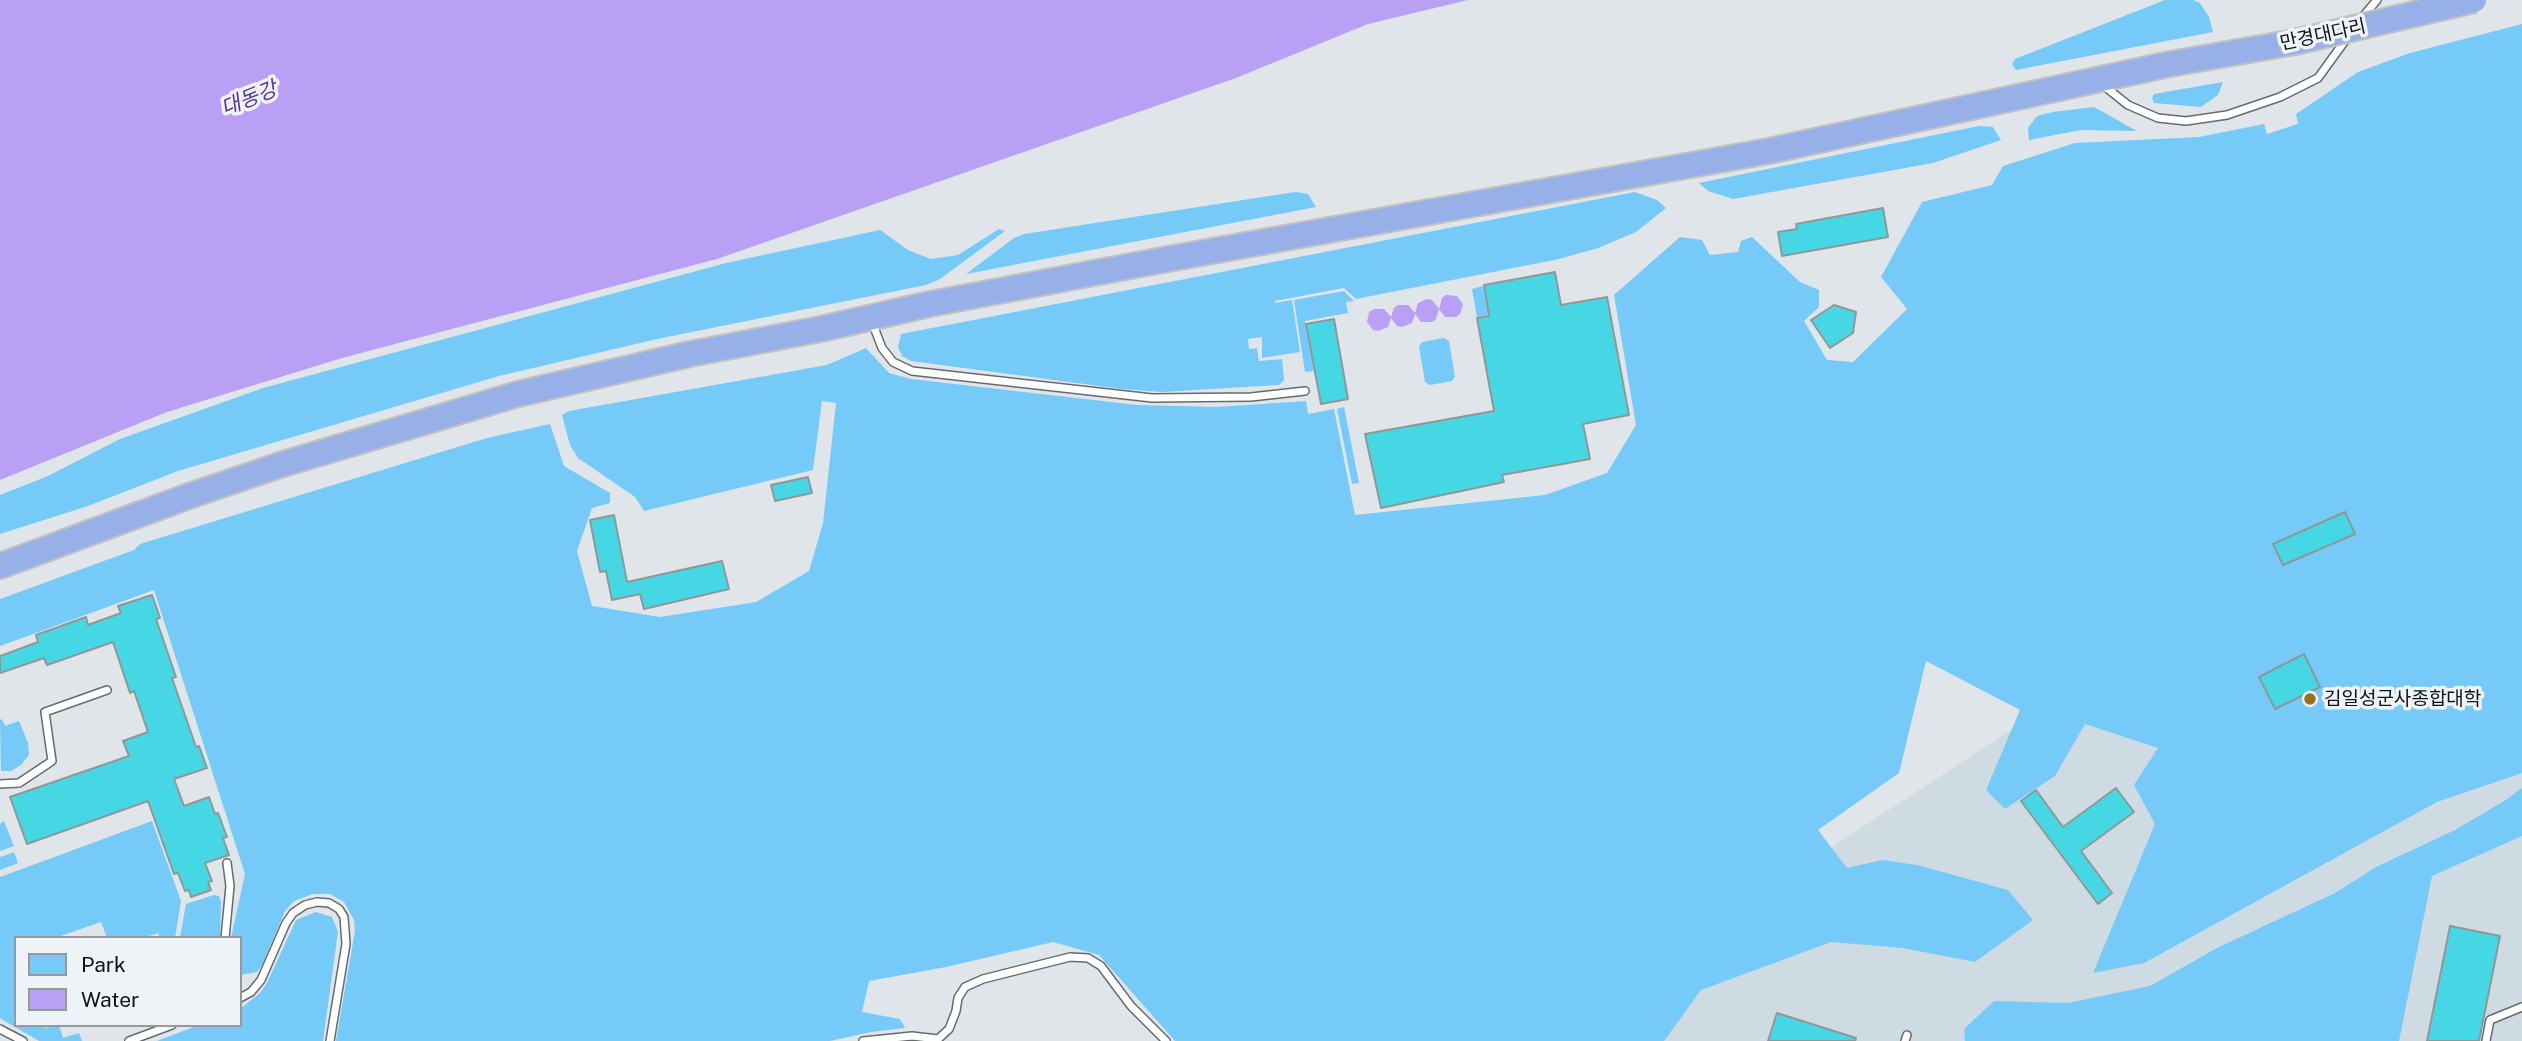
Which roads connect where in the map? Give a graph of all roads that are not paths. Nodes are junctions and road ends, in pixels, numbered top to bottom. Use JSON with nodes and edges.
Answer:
{"nodes":[{"id":1,"x":2377,"y":0,"type":"edge"},
{"id":2,"x":2474,"y":0,"type":"edge"},
{"id":3,"x":2097,"y":80,"type":"junction"},
{"id":4,"x":870,"y":318,"type":"junction"},
{"id":5,"x":1305,"y":391,"type":"dead end"},
{"id":6,"x":0,"y":566,"type":"edge"},
{"id":7,"x":107,"y":690,"type":"dead end"},
{"id":8,"x":0,"y":784,"type":"edge"},
{"id":9,"x":227,"y":863,"type":"dead end"},
{"id":10,"x":225,"y":936,"type":"edge"},
{"id":11,"x":242,"y":997,"type":"edge"},
{"id":12,"x":2522,"y":1007,"type":"edge"},
{"id":13,"x":167,"y":1027,"type":"edge"},
{"id":14,"x":0,"y":1029,"type":"edge"},
{"id":15,"x":937,"y":1040,"type":"edge"},
{"id":16,"x":23,"y":1041,"type":"edge"},
{"id":17,"x":130,"y":1041,"type":"edge"},
{"id":18,"x":330,"y":1041,"type":"edge"},
{"id":19,"x":863,"y":1041,"type":"edge"},
{"id":20,"x":1166,"y":1041,"type":"edge"},
{"id":21,"x":2486,"y":1041,"type":"edge"}],
"edges":[{"from":1,"to":3,"type":"lane"},
{"from":2,"to":3,"type":"highway","name":"만경대다리","bridge":true},
{"from":3,"to":4,"type":"highway","name":"만경대다리"},
{"from":4,"to":5,"type":"lane"},
{"from":4,"to":6,"type":"highway","name":"만경대다리"},
{"from":7,"to":8,"type":"lane"},
{"from":9,"to":10,"type":"lane"},
{"from":11,"to":18,"type":"lane"},
{"from":12,"to":21,"type":"lane"},
{"from":13,"to":17,"type":"lane"},
{"from":14,"to":16,"type":"lane"},
{"from":15,"to":19,"type":"lane"},
{"from":15,"to":20,"type":"lane"}]}
